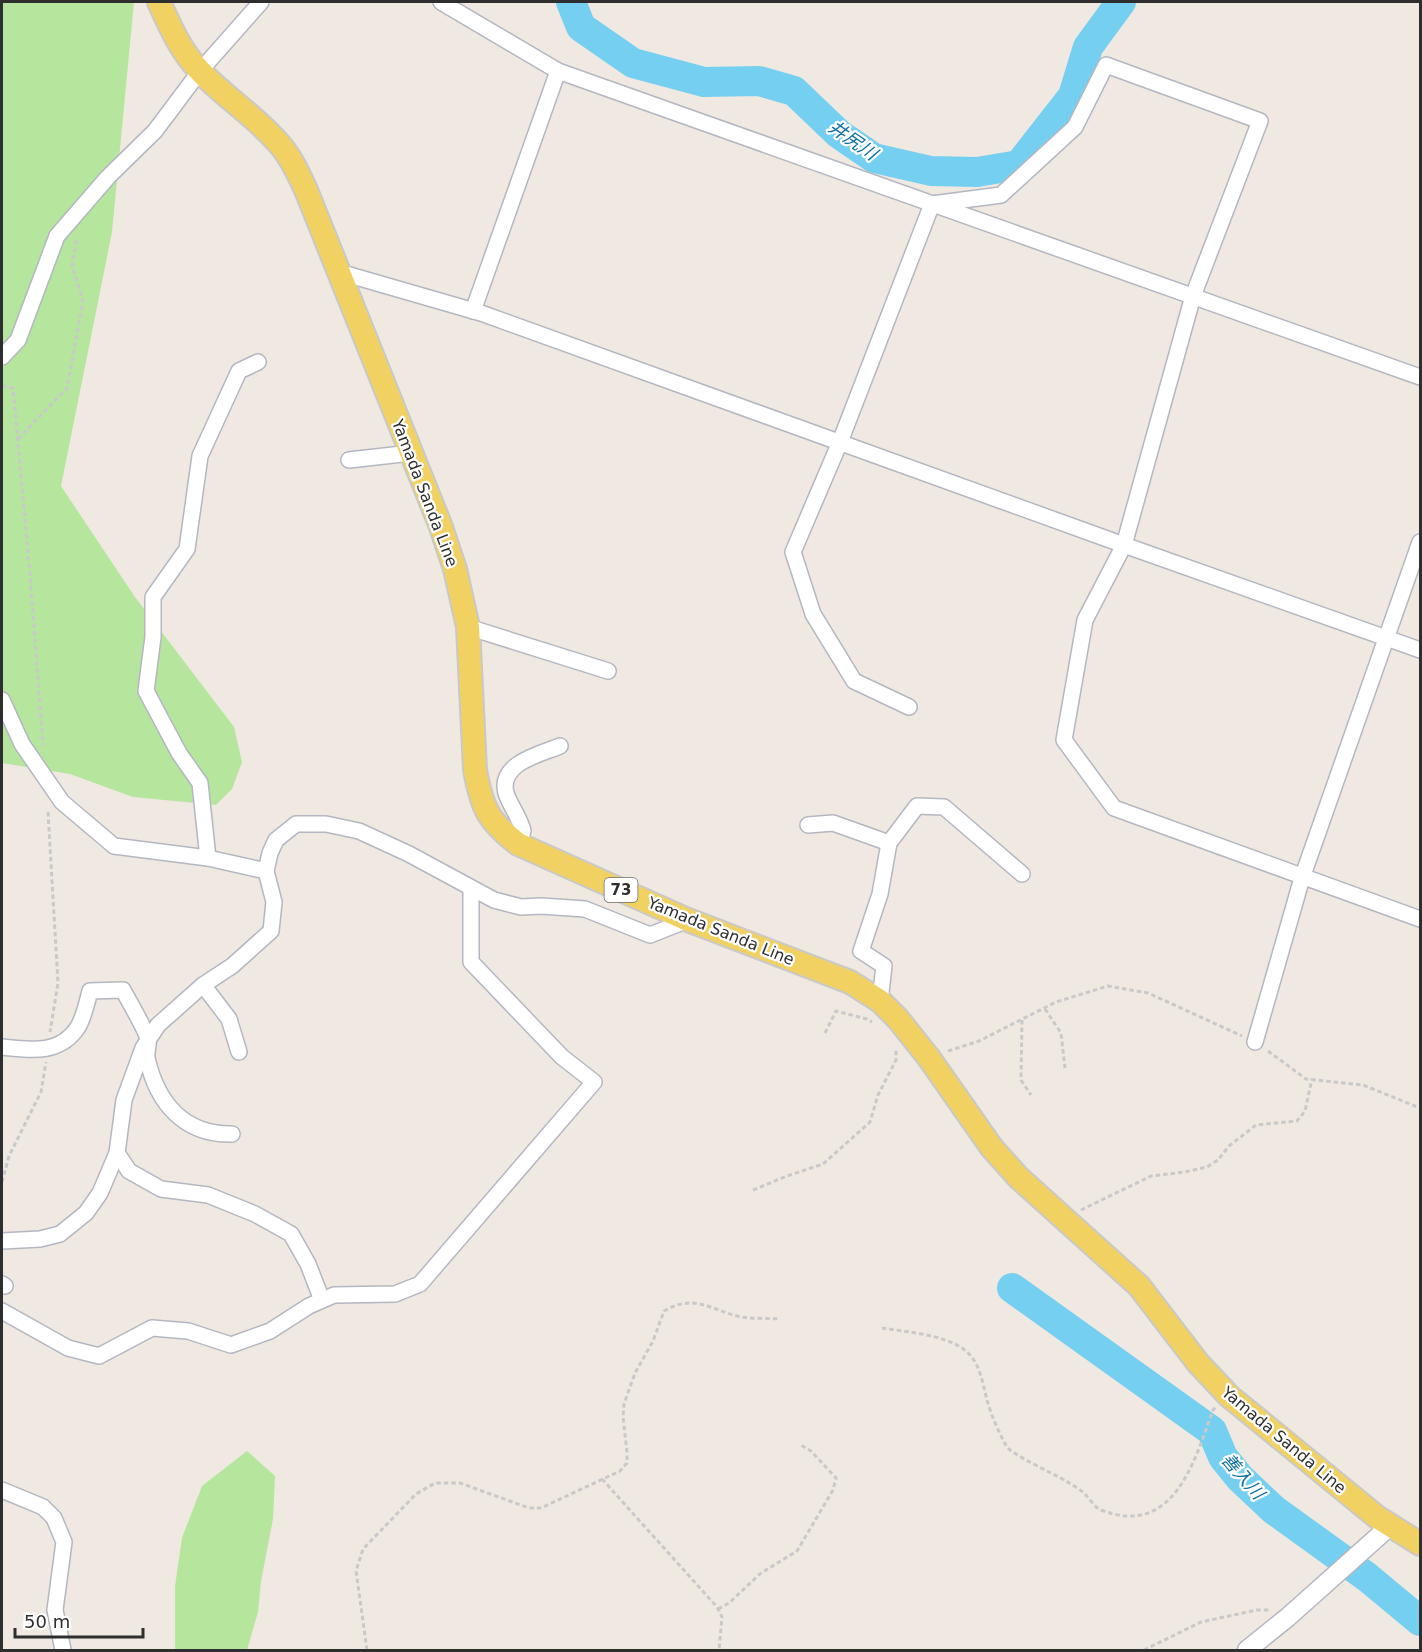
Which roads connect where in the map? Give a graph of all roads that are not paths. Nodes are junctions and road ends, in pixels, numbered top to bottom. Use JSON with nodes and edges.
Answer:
{"nodes":[{"id":1,"x":159,"y":2,"type":"edge"},
{"id":2,"x":261,"y":2,"type":"edge"},
{"id":3,"x":441,"y":2,"type":"edge"},
{"id":4,"x":200,"y":71,"type":"junction"},
{"id":5,"x":558,"y":71,"type":"junction"},
{"id":6,"x":932,"y":204,"type":"junction"},
{"id":7,"x":339,"y":272,"type":"junction"},
{"id":8,"x":1193,"y":296,"type":"junction"},
{"id":9,"x":473,"y":310,"type":"junction"},
{"id":10,"x":2,"y":357,"type":"edge"},
{"id":11,"x":258,"y":362,"type":"dead end"},
{"id":12,"x":1420,"y":377,"type":"edge"},
{"id":13,"x":840,"y":442,"type":"junction"},
{"id":14,"x":411,"y":453,"type":"junction"},
{"id":15,"x":349,"y":460,"type":"dead end"},
{"id":16,"x":1420,"y":542,"type":"edge"},
{"id":17,"x":1124,"y":545,"type":"junction"},
{"id":18,"x":468,"y":627,"type":"junction"},
{"id":19,"x":1387,"y":638,"type":"junction"},
{"id":20,"x":1420,"y":650,"type":"edge"},
{"id":21,"x":608,"y":671,"type":"dead end"},
{"id":22,"x":2,"y":700,"type":"edge"},
{"id":23,"x":909,"y":707,"type":"dead end"},
{"id":24,"x":560,"y":746,"type":"dead end"},
{"id":25,"x":808,"y":825,"type":"dead end"},
{"id":26,"x":889,"y":843,"type":"junction"},
{"id":27,"x":518,"y":844,"type":"junction"},
{"id":28,"x":208,"y":858,"type":"junction"},
{"id":29,"x":266,"y":871,"type":"junction"},
{"id":30,"x":1022,"y":874,"type":"dead end"},
{"id":31,"x":1302,"y":878,"type":"junction"},
{"id":32,"x":471,"y":888,"type":"junction"},
{"id":33,"x":1420,"y":919,"type":"edge"},
{"id":34,"x":688,"y":920,"type":"junction"},
{"id":35,"x":203,"y":985,"type":"junction"},
{"id":36,"x":880,"y":1001,"type":"junction"},
{"id":37,"x":148,"y":1040,"type":"junction"},
{"id":38,"x":1255,"y":1042,"type":"road end"},
{"id":39,"x":2,"y":1047,"type":"edge"},
{"id":40,"x":239,"y":1052,"type":"dead end"},
{"id":41,"x":232,"y":1134,"type":"dead end"},
{"id":42,"x":117,"y":1154,"type":"junction"},
{"id":43,"x":2,"y":1241,"type":"edge"},
{"id":44,"x":322,"y":1300,"type":"junction"},
{"id":45,"x":2,"y":1311,"type":"edge"},
{"id":46,"x":2,"y":1490,"type":"edge"},
{"id":47,"x":1390,"y":1526,"type":"junction"},
{"id":48,"x":1420,"y":1544,"type":"edge"},
{"id":49,"x":63,"y":1650,"type":"edge"},
{"id":50,"x":1247,"y":1650,"type":"edge"}],
"edges":[{"from":1,"to":4,"type":"main road","name":"Yamada Sanda Line","number":"73"},
{"from":2,"to":4,"type":"street"},
{"from":3,"to":5,"type":"street"},
{"from":4,"to":7,"type":"main road","name":"Yamada Sanda Line","number":"73"},
{"from":4,"to":10,"type":"street"},
{"from":5,"to":6,"type":"street"},
{"from":5,"to":9,"type":"street"},
{"from":6,"to":8,"type":"street"},
{"from":6,"to":8,"type":"street"},
{"from":6,"to":13,"type":"street"},
{"from":7,"to":9,"type":"street"},
{"from":7,"to":14,"type":"main road","name":"Yamada Sanda Line","number":"73"},
{"from":8,"to":12,"type":"street"},
{"from":8,"to":17,"type":"street"},
{"from":9,"to":13,"type":"street"},
{"from":11,"to":28,"type":"street"},
{"from":13,"to":17,"type":"street"},
{"from":13,"to":23,"type":"street"},
{"from":14,"to":15,"type":"street"},
{"from":14,"to":18,"type":"main road","name":"Yamada Sanda Line","number":"73"},
{"from":16,"to":19,"type":"street"},
{"from":17,"to":19,"type":"street"},
{"from":17,"to":31,"type":"street"},
{"from":18,"to":21,"type":"street"},
{"from":18,"to":27,"type":"main road","name":"Yamada Sanda Line","number":"73"},
{"from":19,"to":20,"type":"street"},
{"from":19,"to":31,"type":"street"},
{"from":22,"to":28,"type":"street"},
{"from":24,"to":27,"type":"street"},
{"from":25,"to":26,"type":"street"},
{"from":26,"to":30,"type":"street"},
{"from":26,"to":36,"type":"street"},
{"from":27,"to":34,"type":"main road","name":"Yamada Sanda Line","number":"73"},
{"from":28,"to":29,"type":"street"},
{"from":29,"to":32,"type":"street"},
{"from":29,"to":35,"type":"street"},
{"from":31,"to":33,"type":"street"},
{"from":31,"to":38,"type":"street"},
{"from":32,"to":34,"type":"street"},
{"from":32,"to":44,"type":"street"},
{"from":34,"to":36,"type":"main road","name":"Yamada Sanda Line","number":"73"},
{"from":35,"to":37,"type":"street"},
{"from":35,"to":40,"type":"street"},
{"from":36,"to":47,"type":"main road","name":"Yamada Sanda Line","number":"73"},
{"from":37,"to":39,"type":"street"},
{"from":37,"to":41,"type":"street"},
{"from":37,"to":42,"type":"street"},
{"from":42,"to":43,"type":"street"},
{"from":42,"to":44,"type":"street"},
{"from":44,"to":45,"type":"street"},
{"from":46,"to":49,"type":"street"},
{"from":47,"to":48,"type":"main road","name":"Yamada Sanda Line","number":"73"},
{"from":47,"to":50,"type":"street"}]}
